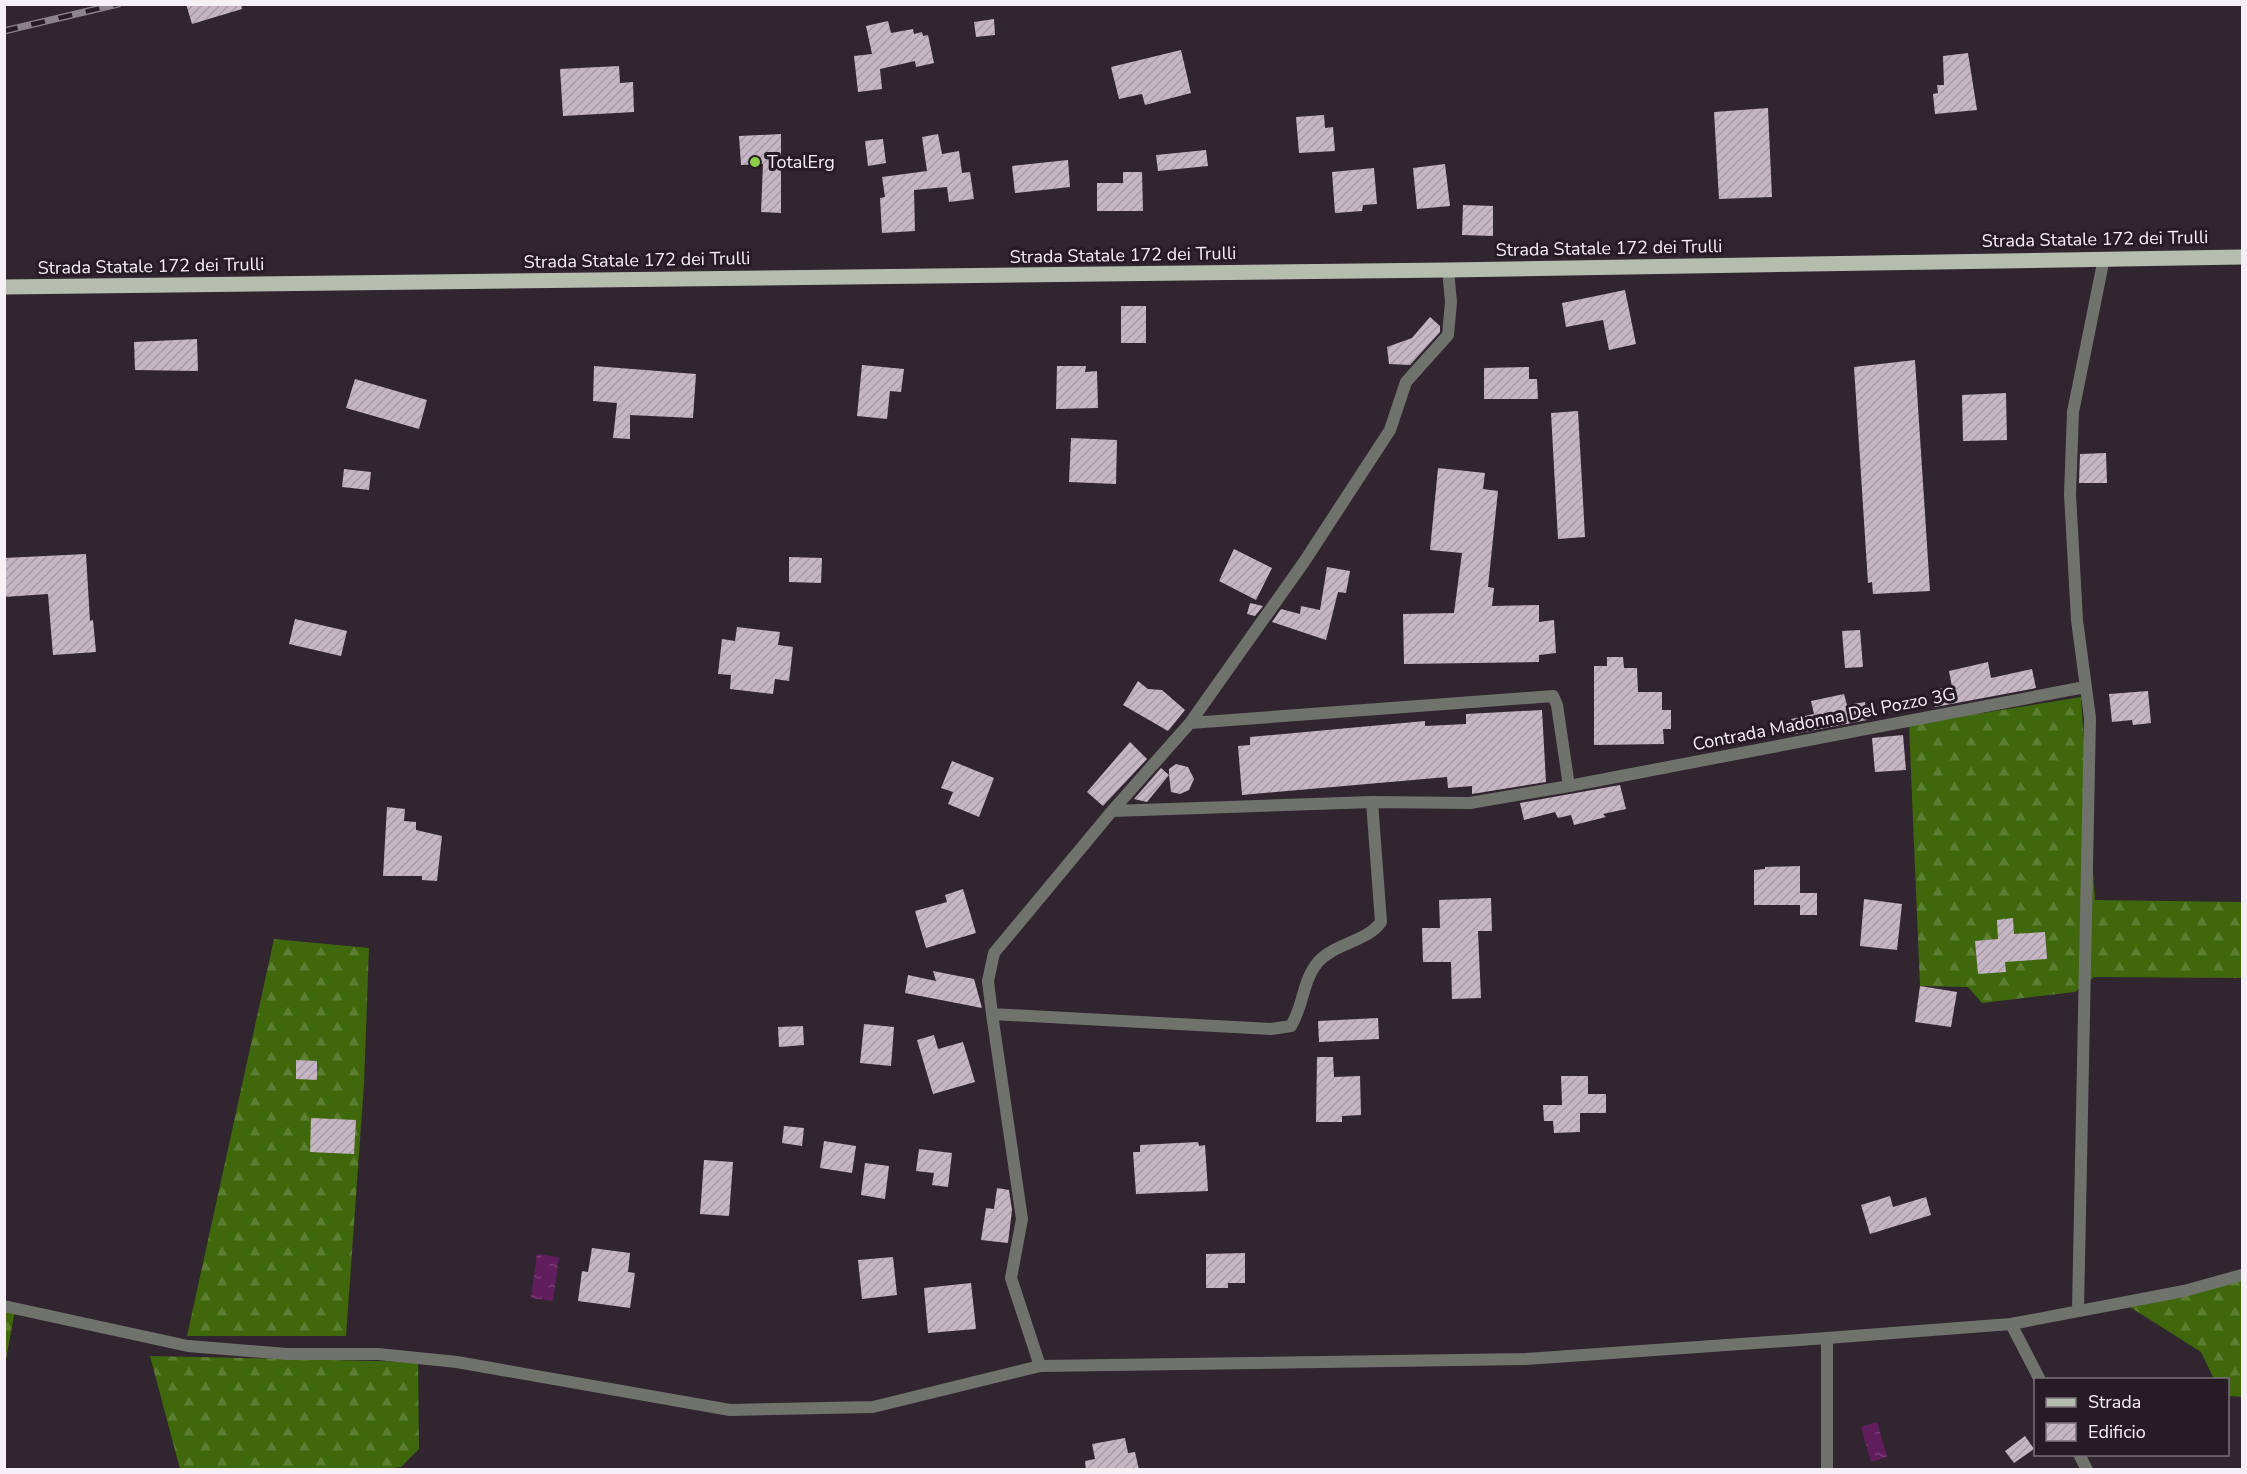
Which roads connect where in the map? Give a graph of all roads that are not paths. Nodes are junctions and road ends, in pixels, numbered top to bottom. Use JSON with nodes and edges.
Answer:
{"nodes":[{"id":1,"x":2242,"y":257,"type":"edge"},
{"id":2,"x":2104,"y":258,"type":"junction"},
{"id":3,"x":1448,"y":270,"type":"junction"},
{"id":4,"x":4,"y":287,"type":"edge"},
{"id":5,"x":2085,"y":687,"type":"junction"},
{"id":6,"x":1190,"y":723,"type":"junction"},
{"id":7,"x":1569,"y":786,"type":"junction"},
{"id":8,"x":1372,"y":802,"type":"junction"},
{"id":9,"x":1112,"y":811,"type":"junction"},
{"id":10,"x":992,"y":1014,"type":"junction"},
{"id":11,"x":2242,"y":1275,"type":"edge"},
{"id":12,"x":4,"y":1306,"type":"edge"},
{"id":13,"x":2078,"y":1310,"type":"junction"},
{"id":14,"x":2011,"y":1324,"type":"junction"},
{"id":15,"x":1827,"y":1338,"type":"junction"},
{"id":16,"x":1040,"y":1366,"type":"junction"},
{"id":17,"x":2039,"y":1378,"type":"edge"},
{"id":18,"x":2080,"y":1456,"type":"edge"},
{"id":19,"x":1827,"y":1470,"type":"edge"},
{"id":20,"x":2087,"y":1470,"type":"edge"}],
"edges":[{"from":1,"to":2,"type":"main road","name":"Strada Statale 172 dei Trulli"},
{"from":2,"to":3,"type":"main road","name":"Strada Statale 172 dei Trulli"},
{"from":2,"to":5,"type":"street"},
{"from":3,"to":4,"type":"main road","name":"Strada Statale 172 dei Trulli"},
{"from":3,"to":6,"type":"street"},
{"from":5,"to":7,"type":"street","name":"Contrada Madonna Del Pozzo 3G"},
{"from":5,"to":13,"type":"street"},
{"from":6,"to":7,"type":"street"},
{"from":6,"to":9,"type":"street"},
{"from":7,"to":8,"type":"street","name":"Contrada Madonna Del Pozzo 3G"},
{"from":8,"to":9,"type":"street","name":"Contrada Madonna Del Pozzo 3G"},
{"from":8,"to":10,"type":"street"},
{"from":9,"to":10,"type":"street"},
{"from":10,"to":16,"type":"street"},
{"from":11,"to":13,"type":"street"},
{"from":12,"to":16,"type":"street"},
{"from":13,"to":14,"type":"street"},
{"from":14,"to":15,"type":"street"},
{"from":14,"to":17,"type":"street"},
{"from":15,"to":16,"type":"street"},
{"from":15,"to":19,"type":"street"},
{"from":18,"to":20,"type":"street"}]}
